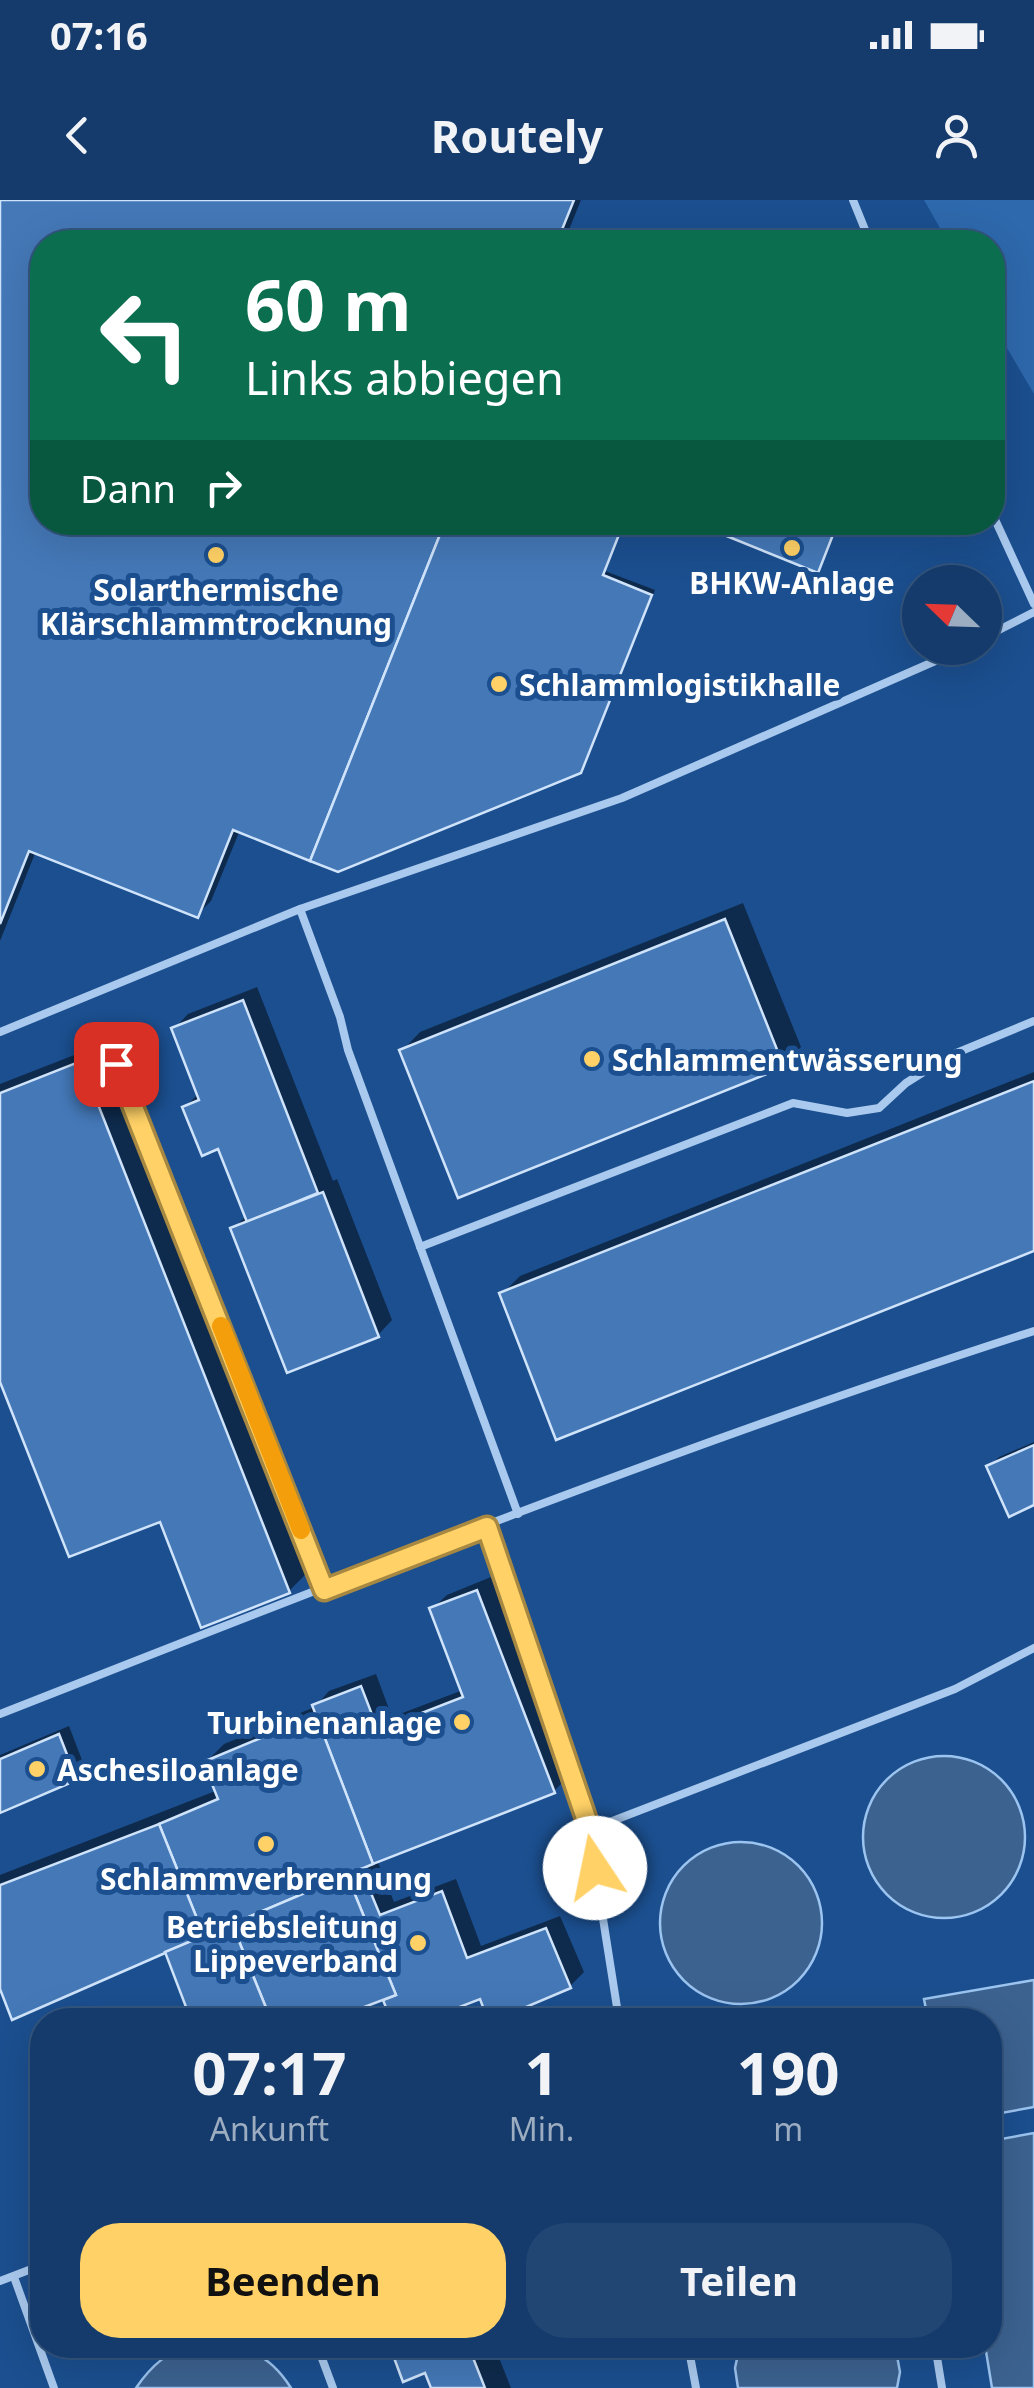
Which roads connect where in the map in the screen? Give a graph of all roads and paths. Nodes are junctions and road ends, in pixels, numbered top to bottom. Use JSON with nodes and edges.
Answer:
{"nodes":[{"id":1,"x":854,"y":200,"type":"edge"},
{"id":2,"x":865,"y":230,"type":"edge"},
{"id":3,"x":1002,"y":535,"type":"edge"},
{"id":4,"x":1034,"y":604,"type":"edge"},
{"id":5,"x":1034,"y":612,"type":"edge"},
{"id":6,"x":1002,"y":628,"type":"edge"},
{"id":7,"x":926,"y":665,"type":"edge"},
{"id":8,"x":300,"y":909,"type":"junction"},
{"id":9,"x":1034,"y":1021,"type":"edge"},
{"id":10,"x":0,"y":1032,"type":"edge"},
{"id":11,"x":116,"y":1064,"type":"dead end"},
{"id":12,"x":420,"y":1247,"type":"junction"},
{"id":13,"x":1034,"y":1330,"type":"edge"},
{"id":14,"x":518,"y":1514,"type":"junction"},
{"id":15,"x":487,"y":1527,"type":"junction"},
{"id":16,"x":324,"y":1590,"type":"junction"},
{"id":17,"x":1034,"y":1648,"type":"edge"},
{"id":18,"x":0,"y":1714,"type":"edge"},
{"id":19,"x":590,"y":1830,"type":"junction"},
{"id":20,"x":617,"y":2008,"type":"edge"},
{"id":21,"x":30,"y":2270,"type":"edge"},
{"id":22,"x":14,"y":2277,"type":"junction"},
{"id":23,"x":0,"y":2281,"type":"edge"},
{"id":24,"x":30,"y":2321,"type":"edge"},
{"id":25,"x":43,"y":2358,"type":"edge"},
{"id":26,"x":323,"y":2358,"type":"edge"},
{"id":27,"x":690,"y":2358,"type":"edge"},
{"id":28,"x":937,"y":2358,"type":"edge"},
{"id":29,"x":54,"y":2388,"type":"edge"},
{"id":30,"x":333,"y":2388,"type":"edge"},
{"id":31,"x":696,"y":2388,"type":"edge"},
{"id":32,"x":942,"y":2388,"type":"edge"}],
"edges":[{"from":1,"to":2,"type":"lane"},
{"from":3,"to":4,"type":"lane"},
{"from":5,"to":6,"type":"lane"},
{"from":7,"to":8,"type":"lane"},
{"from":8,"to":10,"type":"lane"},
{"from":8,"to":12,"type":"lane"},
{"from":9,"to":12,"type":"lane"},
{"from":11,"to":16,"type":"lane"},
{"from":12,"to":14,"type":"lane"},
{"from":13,"to":14,"type":"lane"},
{"from":14,"to":15,"type":"lane"},
{"from":15,"to":16,"type":"lane"},
{"from":15,"to":19,"type":"lane"},
{"from":16,"to":18,"type":"lane"},
{"from":17,"to":19,"type":"lane"},
{"from":19,"to":20,"type":"lane"},
{"from":21,"to":22,"type":"lane"},
{"from":22,"to":23,"type":"lane"},
{"from":22,"to":24,"type":"lane"},
{"from":25,"to":29,"type":"lane"},
{"from":26,"to":30,"type":"lane"},
{"from":27,"to":31,"type":"lane"},
{"from":28,"to":32,"type":"lane"}]}
